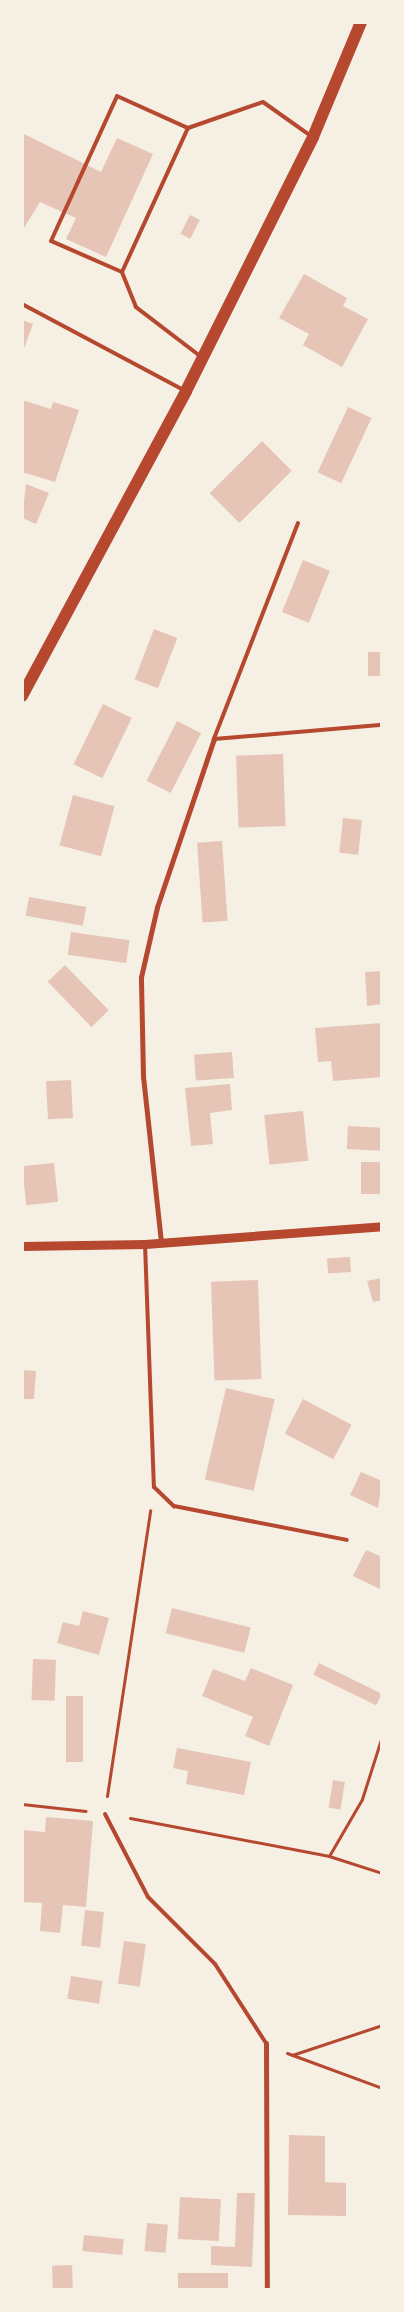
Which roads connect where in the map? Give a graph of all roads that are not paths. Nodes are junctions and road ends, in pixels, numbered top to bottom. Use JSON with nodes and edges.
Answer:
{"nodes":[{"id":1,"x":361,"y":22,"type":"edge"},
{"id":2,"x":188,"y":128,"type":"junction"},
{"id":3,"x":313,"y":137,"type":"junction"},
{"id":4,"x":122,"y":272,"type":"junction"},
{"id":5,"x":22,"y":304,"type":"edge"},
{"id":6,"x":202,"y":356,"type":"junction"},
{"id":7,"x":186,"y":391,"type":"junction"},
{"id":8,"x":298,"y":523,"type":"dead end"},
{"id":9,"x":22,"y":696,"type":"edge"},
{"id":10,"x":382,"y":724,"type":"edge"},
{"id":11,"x":214,"y":739,"type":"junction"},
{"id":12,"x":382,"y":1226,"type":"edge"},
{"id":13,"x":161,"y":1242,"type":"junction"},
{"id":14,"x":145,"y":1244,"type":"junction"},
{"id":15,"x":22,"y":1246,"type":"edge"},
{"id":16,"x":347,"y":1540,"type":"dead end"},
{"id":17,"x":105,"y":1814,"type":"road end"},
{"id":18,"x":266,"y":2043,"type":"joint"},
{"id":19,"x":267,"y":2290,"type":"edge"}],
"edges":[{"from":1,"to":3,"type":"main road"},
{"from":2,"to":3,"type":"lane"},
{"from":2,"to":4,"type":"lane"},
{"from":2,"to":4,"type":"lane"},
{"from":3,"to":6,"type":"main road"},
{"from":4,"to":6,"type":"lane"},
{"from":5,"to":7,"type":"lane"},
{"from":6,"to":7,"type":"main road"},
{"from":7,"to":9,"type":"main road"},
{"from":8,"to":11,"type":"lane"},
{"from":10,"to":11,"type":"lane"},
{"from":11,"to":13,"type":"street"},
{"from":12,"to":13,"type":"street"},
{"from":13,"to":14,"type":"street"},
{"from":14,"to":15,"type":"street"},
{"from":14,"to":16,"type":"lane"},
{"from":17,"to":18,"type":"lane"},
{"from":18,"to":19,"type":"street"}]}
